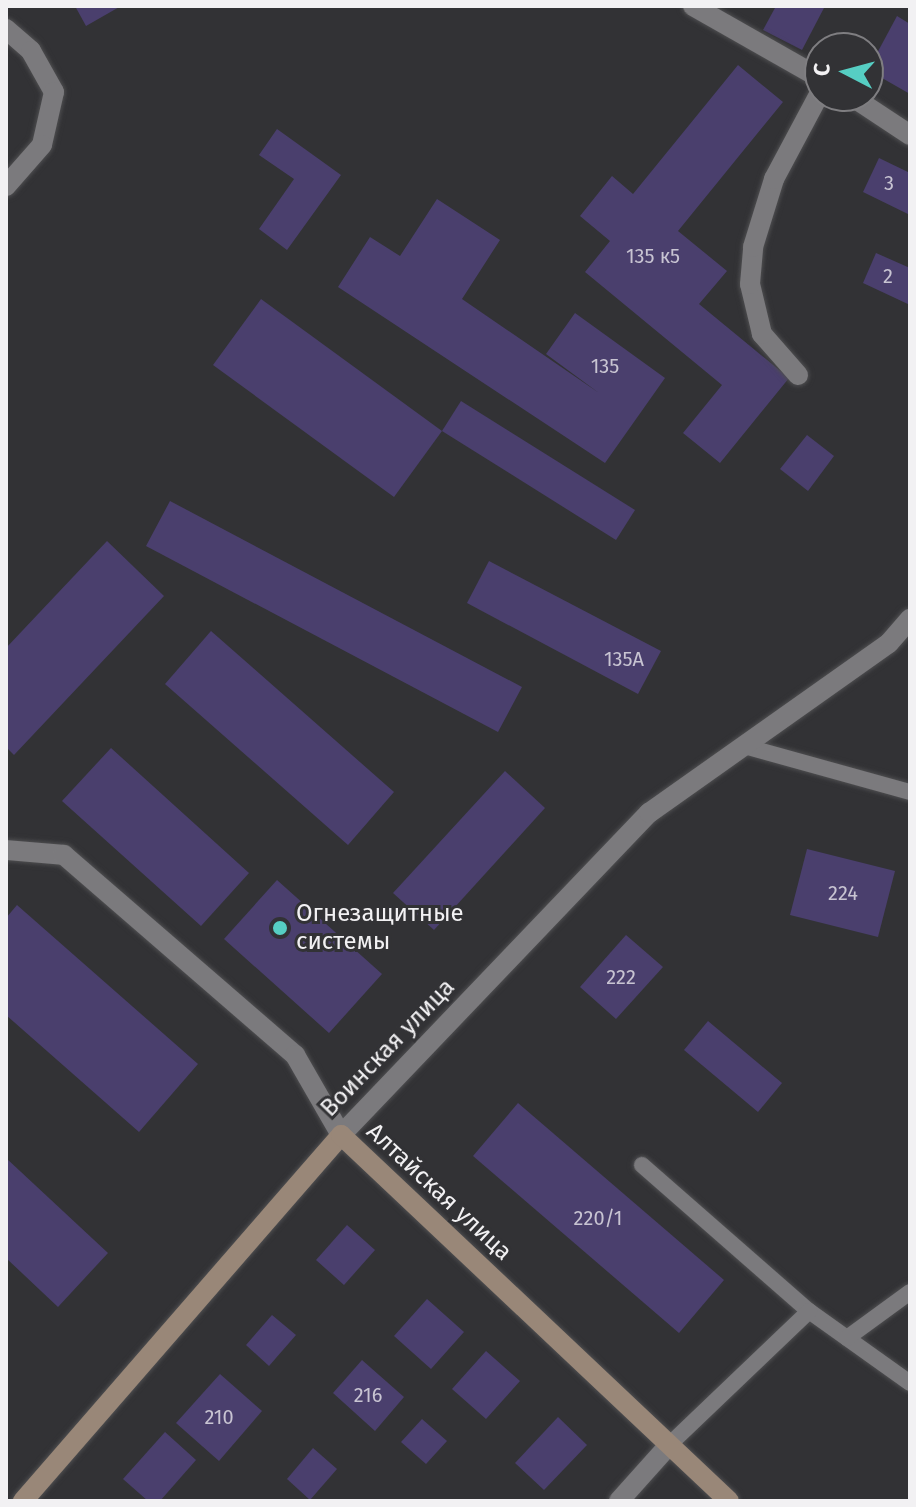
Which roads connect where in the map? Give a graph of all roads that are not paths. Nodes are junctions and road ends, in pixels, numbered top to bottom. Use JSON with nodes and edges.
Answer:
{"nodes":[{"id":1,"x":693,"y":6,"type":"edge"},
{"id":2,"x":6,"y":29,"type":"edge"},
{"id":3,"x":804,"y":69,"type":"edge"},
{"id":4,"x":810,"y":112,"type":"edge"},
{"id":5,"x":875,"y":112,"type":"edge"},
{"id":6,"x":910,"y":135,"type":"edge"},
{"id":7,"x":6,"y":186,"type":"edge"},
{"id":8,"x":798,"y":375,"type":"dead end"},
{"id":9,"x":910,"y":619,"type":"edge"},
{"id":10,"x":744,"y":746,"type":"junction"},
{"id":11,"x":910,"y":792,"type":"edge"},
{"id":12,"x":6,"y":850,"type":"edge"},
{"id":13,"x":341,"y":1135,"type":"junction"},
{"id":14,"x":642,"y":1165,"type":"dead end"},
{"id":15,"x":910,"y":1292,"type":"edge"},
{"id":16,"x":809,"y":1311,"type":"junction"},
{"id":17,"x":847,"y":1338,"type":"junction"},
{"id":18,"x":910,"y":1383,"type":"edge"},
{"id":19,"x":669,"y":1445,"type":"junction"},
{"id":20,"x":23,"y":1501,"type":"edge"},
{"id":21,"x":619,"y":1501,"type":"edge"},
{"id":22,"x":729,"y":1501,"type":"edge"}],
"edges":[{"from":1,"to":3,"type":"street"},
{"from":2,"to":7,"type":"street"},
{"from":4,"to":8,"type":"street"},
{"from":5,"to":6,"type":"street"},
{"from":9,"to":10,"type":"street","name":"Воинская улица"},
{"from":10,"to":11,"type":"lane"},
{"from":10,"to":13,"type":"street","name":"Воинская улица"},
{"from":12,"to":13,"type":"street","name":"Алтайская улица"},
{"from":13,"to":19,"type":"street","name":"Алтайская улица"},
{"from":13,"to":20,"type":"street","name":"Воинская улица"},
{"from":14,"to":16,"type":"lane"},
{"from":15,"to":17,"type":"lane"},
{"from":16,"to":17,"type":"lane"},
{"from":16,"to":19,"type":"lane"},
{"from":17,"to":18,"type":"lane"},
{"from":19,"to":21,"type":"street"},
{"from":19,"to":22,"type":"street","name":"Алтайская улица"}]}
